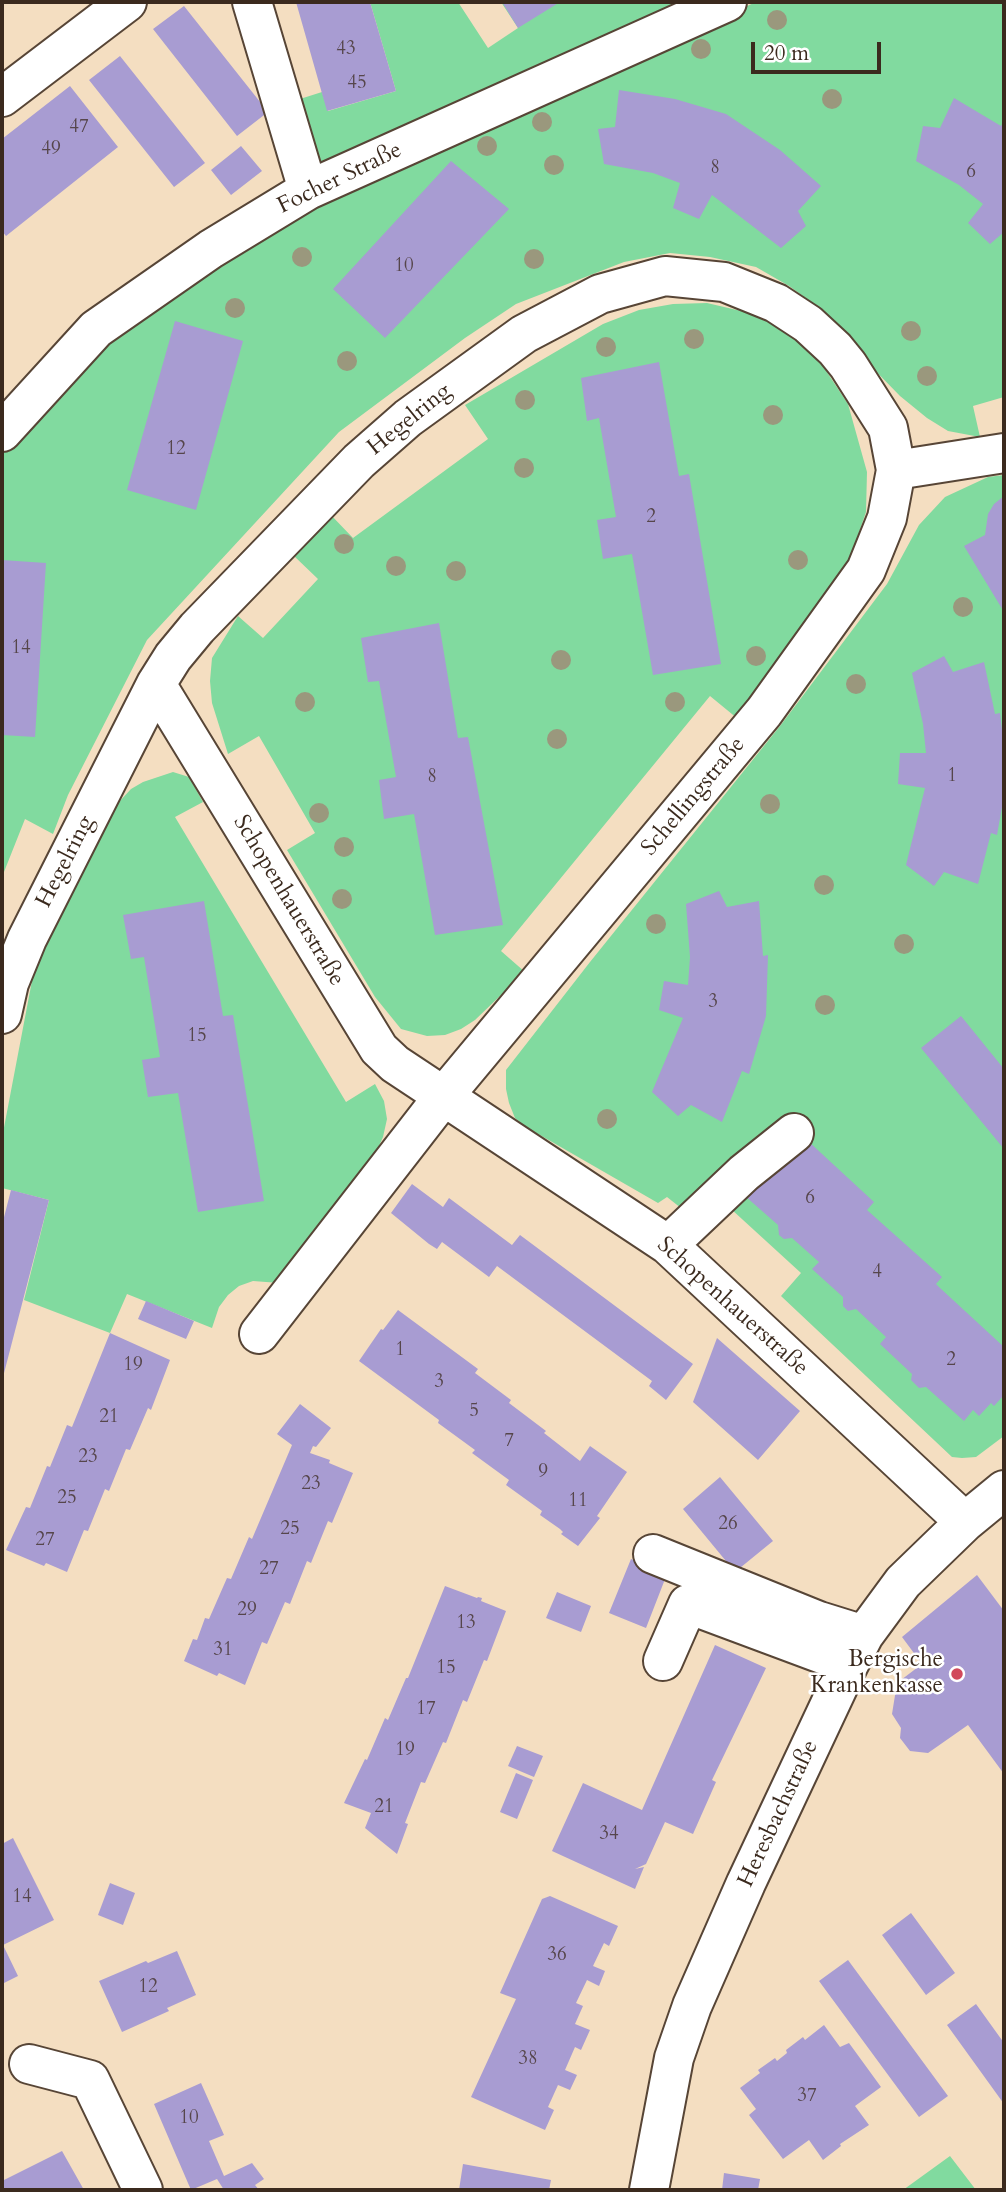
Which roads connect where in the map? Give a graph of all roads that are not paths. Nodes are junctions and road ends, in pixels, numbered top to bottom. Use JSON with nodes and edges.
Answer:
{"nodes":[{"id":1,"x":127,"y":2,"type":"edge"},
{"id":2,"x":251,"y":2,"type":"edge"},
{"id":3,"x":727,"y":2,"type":"edge"},
{"id":4,"x":2,"y":97,"type":"edge"},
{"id":5,"x":308,"y":190,"type":"junction"},
{"id":6,"x":2,"y":432,"type":"edge"},
{"id":7,"x":1004,"y":453,"type":"edge"},
{"id":8,"x":896,"y":470,"type":"junction"},
{"id":9,"x":156,"y":684,"type":"junction"},
{"id":10,"x":2,"y":1014,"type":"edge"},
{"id":11,"x":443,"y":1097,"type":"junction"},
{"id":12,"x":793,"y":1133,"type":"dead end"},
{"id":13,"x":668,"y":1245,"type":"junction"},
{"id":14,"x":260,"y":1334,"type":"dead end"},
{"id":15,"x":1004,"y":1490,"type":"edge"},
{"id":16,"x":965,"y":1522,"type":"junction"},
{"id":17,"x":653,"y":1554,"type":"dead end"},
{"id":18,"x":856,"y":1650,"type":"junction"},
{"id":19,"x":663,"y":1661,"type":"dead end"},
{"id":20,"x":29,"y":2064,"type":"dead end"},
{"id":21,"x":144,"y":2190,"type":"edge"},
{"id":22,"x":649,"y":2190,"type":"edge"}],
"edges":[{"from":1,"to":4,"type":"street"},
{"from":2,"to":5,"type":"street"},
{"from":3,"to":5,"type":"street","name":"Focher Straße"},
{"from":5,"to":6,"type":"street","name":"Focher Straße"},
{"from":7,"to":8,"type":"street"},
{"from":8,"to":9,"type":"street","name":"Hegelring"},
{"from":8,"to":11,"type":"street","name":"Schellingstraße"},
{"from":9,"to":10,"type":"street","name":"Hegelring"},
{"from":9,"to":11,"type":"street","name":"Schopenhauerstraße"},
{"from":11,"to":13,"type":"street","name":"Schopenhauerstraße"},
{"from":11,"to":14,"type":"street"},
{"from":12,"to":13,"type":"street"},
{"from":13,"to":16,"type":"street","name":"Schopenhauerstraße"},
{"from":15,"to":16,"type":"street","name":"Heresbachstraße"},
{"from":16,"to":18,"type":"street","name":"Heresbachstraße"},
{"from":17,"to":18,"type":"street"},
{"from":18,"to":19,"type":"street"},
{"from":18,"to":22,"type":"street","name":"Heresbachstraße"},
{"from":20,"to":21,"type":"street"}]}
